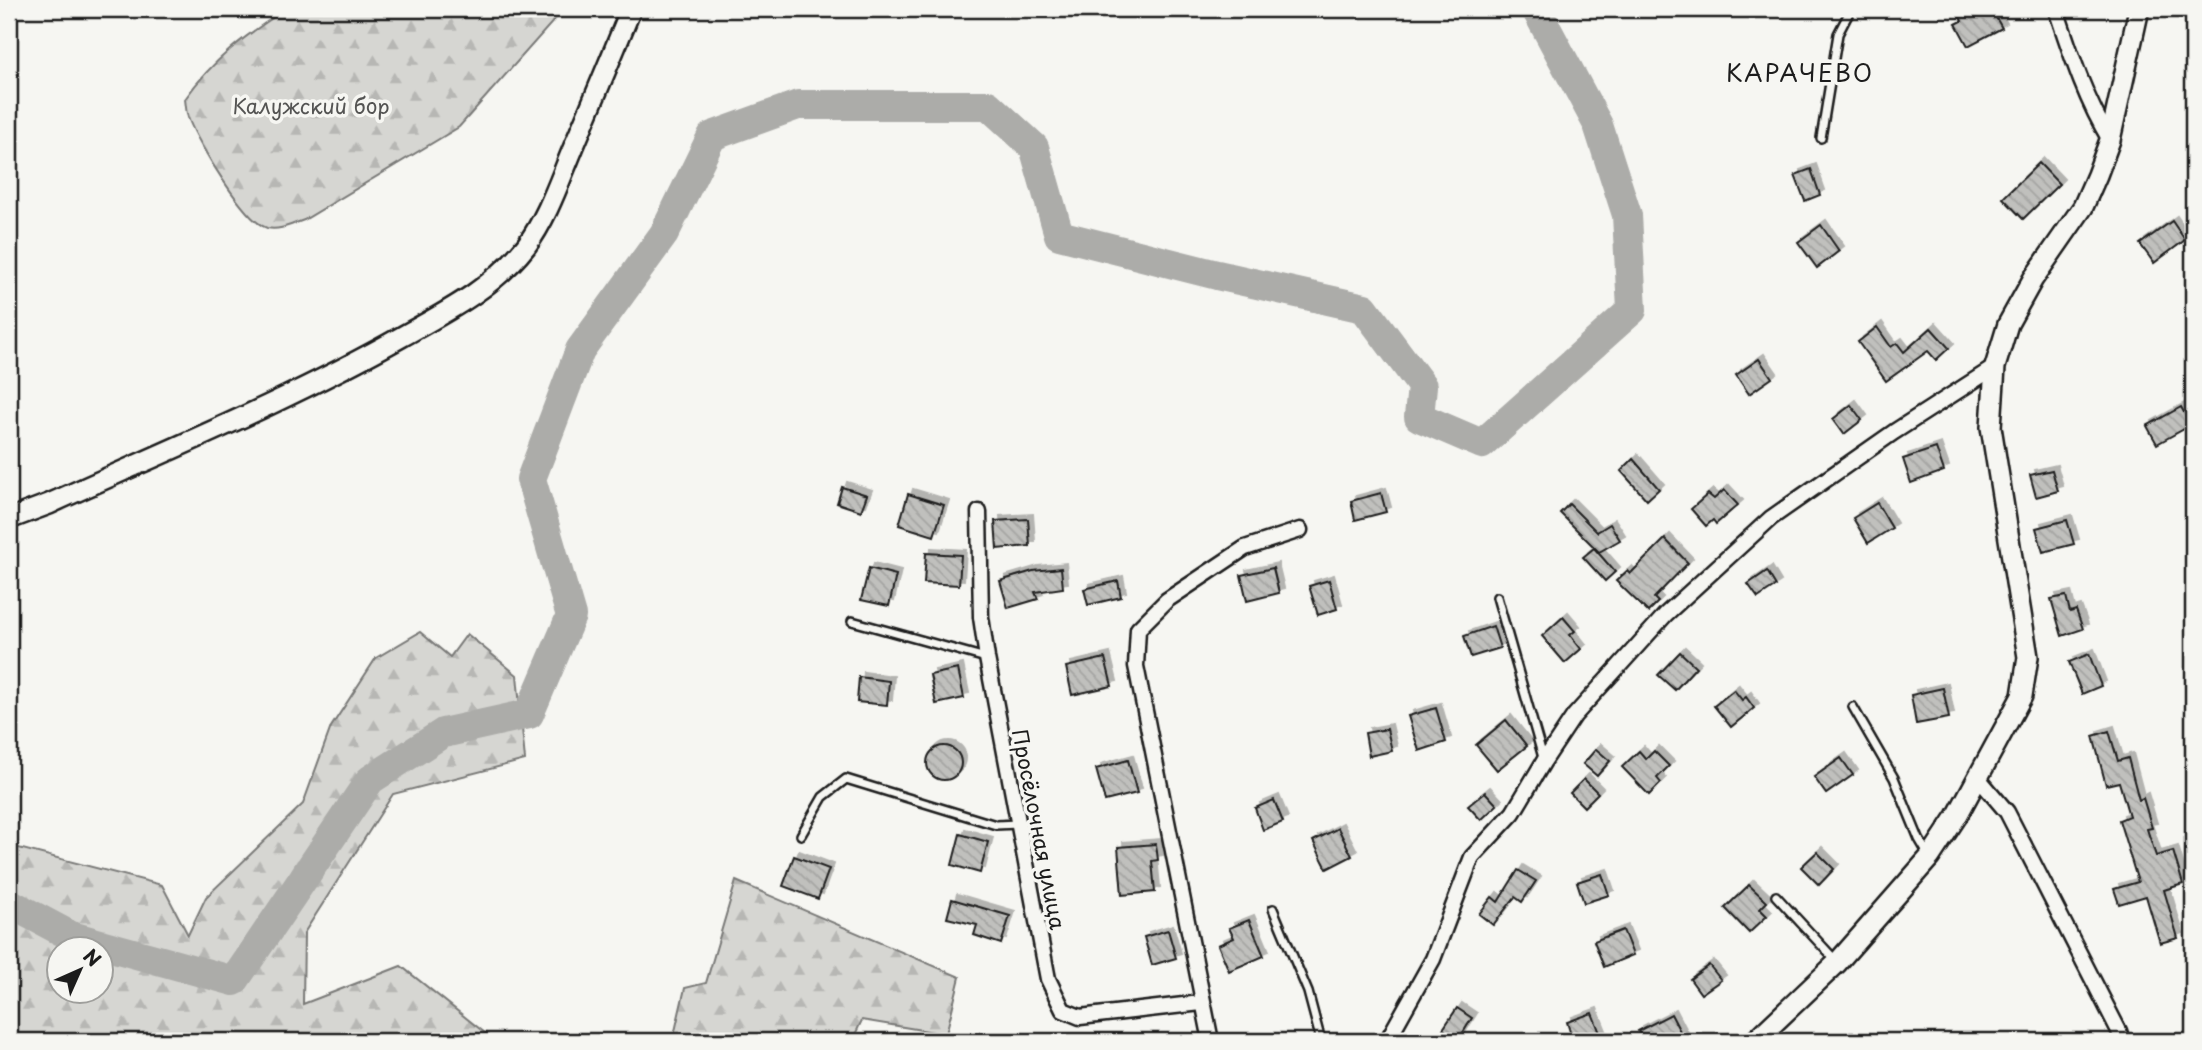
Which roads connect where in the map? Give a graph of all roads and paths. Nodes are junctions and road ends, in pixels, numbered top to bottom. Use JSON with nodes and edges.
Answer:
{"nodes":[{"id":1,"x":631,"y":9,"type":"edge"},
{"id":2,"x":1851,"y":9,"type":"edge"},
{"id":3,"x":2056,"y":9,"type":"edge"},
{"id":4,"x":2139,"y":9,"type":"edge"},
{"id":5,"x":1821,"y":138,"type":"dead end"},
{"id":6,"x":2110,"y":140,"type":"junction"},
{"id":7,"x":1994,"y":367,"type":"junction"},
{"id":8,"x":979,"y":512,"type":"dead end"},
{"id":9,"x":9,"y":519,"type":"edge"},
{"id":10,"x":1300,"y":530,"type":"dead end"},
{"id":11,"x":1497,"y":597,"type":"dead end"},
{"id":12,"x":852,"y":621,"type":"dead end"},
{"id":13,"x":987,"y":658,"type":"junction"},
{"id":14,"x":1853,"y":707,"type":"dead end"},
{"id":15,"x":1544,"y":761,"type":"junction"},
{"id":16,"x":1979,"y":779,"type":"junction"},
{"id":17,"x":1018,"y":824,"type":"junction"},
{"id":18,"x":801,"y":835,"type":"dead end"},
{"id":19,"x":1930,"y":857,"type":"junction"},
{"id":20,"x":1776,"y":896,"type":"dead end"},
{"id":21,"x":1273,"y":909,"type":"dead end"},
{"id":22,"x":1837,"y":963,"type":"junction"},
{"id":23,"x":1201,"y":1003,"type":"junction"},
{"id":24,"x":1211,"y":1041,"type":"edge"},
{"id":25,"x":1321,"y":1041,"type":"edge"},
{"id":26,"x":1387,"y":1041,"type":"edge"},
{"id":27,"x":1755,"y":1041,"type":"edge"},
{"id":28,"x":2122,"y":1041,"type":"edge"}],
"edges":[{"from":1,"to":9,"type":"street"},
{"from":2,"to":5,"type":"lane"},
{"from":3,"to":6,"type":"street"},
{"from":4,"to":6,"type":"street"},
{"from":6,"to":7,"type":"street"},
{"from":7,"to":15,"type":"street"},
{"from":7,"to":16,"type":"street"},
{"from":8,"to":13,"type":"street","name":"Просёлочная улица"},
{"from":10,"to":23,"type":"street"},
{"from":11,"to":15,"type":"lane"},
{"from":12,"to":13,"type":"lane"},
{"from":13,"to":17,"type":"street","name":"Просёлочная улица"},
{"from":14,"to":19,"type":"lane"},
{"from":15,"to":26,"type":"street"},
{"from":16,"to":19,"type":"street"},
{"from":16,"to":28,"type":"street"},
{"from":17,"to":18,"type":"lane"},
{"from":17,"to":23,"type":"street","name":"Просёлочная улица"},
{"from":19,"to":22,"type":"street"},
{"from":20,"to":22,"type":"lane"},
{"from":21,"to":25,"type":"lane"},
{"from":22,"to":27,"type":"street"},
{"from":23,"to":24,"type":"street"}]}
